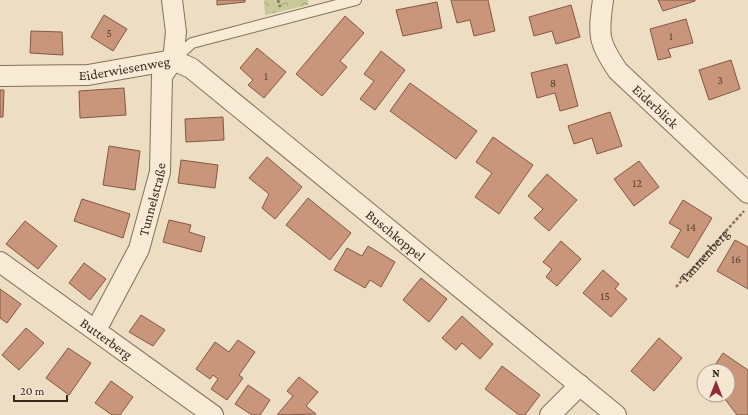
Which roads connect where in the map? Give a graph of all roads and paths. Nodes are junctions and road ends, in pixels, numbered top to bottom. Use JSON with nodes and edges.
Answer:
{"nodes":[{"id":1,"x":172,"y":0,"type":"edge"},
{"id":2,"x":356,"y":0,"type":"edge"},
{"id":3,"x":603,"y":0,"type":"edge"},
{"id":4,"x":173,"y":60,"type":"junction"},
{"id":5,"x":0,"y":76,"type":"edge"},
{"id":6,"x":748,"y":193,"type":"edge"},
{"id":7,"x":748,"y":206,"type":"edge"},
{"id":8,"x":0,"y":262,"type":"edge"},
{"id":9,"x":676,"y":287,"type":"dead end"},
{"id":10,"x":96,"y":330,"type":"junction"},
{"id":11,"x":580,"y":385,"type":"junction"},
{"id":12,"x":213,"y":415,"type":"edge"},
{"id":13,"x":550,"y":415,"type":"edge"},
{"id":14,"x":616,"y":415,"type":"edge"}],
"edges":[{"from":1,"to":4,"type":"street"},
{"from":2,"to":4,"type":"lane","name":"Eiderwiesenweg"},
{"from":3,"to":6,"type":"street","name":"Eiderblick"},
{"from":4,"to":5,"type":"street","name":"Eiderwiesenweg"},
{"from":4,"to":10,"type":"street","name":"Tunnelstraße"},
{"from":4,"to":11,"type":"street","name":"Buschkoppel"},
{"from":7,"to":9,"type":"path","name":"Tannenberg"},
{"from":8,"to":10,"type":"street","name":"Butterberg"},
{"from":10,"to":12,"type":"street","name":"Butterberg"},
{"from":11,"to":13,"type":"street"},
{"from":11,"to":14,"type":"street","name":"Buschkoppel"}]}
